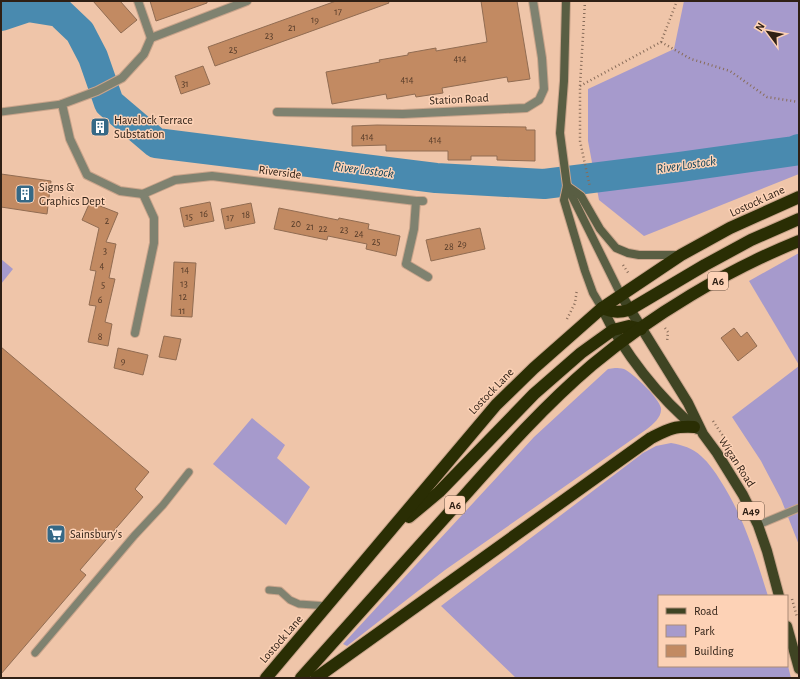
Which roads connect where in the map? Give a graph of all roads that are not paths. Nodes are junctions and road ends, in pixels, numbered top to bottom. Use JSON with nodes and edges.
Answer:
{"nodes":[{"id":1,"x":138,"y":1,"type":"edge"},
{"id":2,"x":247,"y":1,"type":"edge"},
{"id":3,"x":533,"y":1,"type":"edge"},
{"id":4,"x":566,"y":1,"type":"edge"},
{"id":5,"x":151,"y":38,"type":"junction"},
{"id":6,"x":62,"y":104,"type":"junction"},
{"id":7,"x":1,"y":112,"type":"edge"},
{"id":8,"x":277,"y":112,"type":"dead end"},
{"id":9,"x":567,"y":186,"type":"junction"},
{"id":10,"x":143,"y":194,"type":"junction"},
{"id":11,"x":799,"y":197,"type":"edge"},
{"id":12,"x":799,"y":219,"type":"edge"},
{"id":13,"x":799,"y":241,"type":"edge"},
{"id":14,"x":681,"y":255,"type":"junction"},
{"id":15,"x":428,"y":277,"type":"dead end"},
{"id":16,"x":621,"y":296,"type":"junction"},
{"id":17,"x":602,"y":308,"type":"junction"},
{"id":18,"x":630,"y":310,"type":"junction"},
{"id":19,"x":641,"y":329,"type":"junction"},
{"id":20,"x":613,"y":330,"type":"junction"},
{"id":21,"x":135,"y":333,"type":"dead end"},
{"id":22,"x":621,"y":342,"type":"junction"},
{"id":23,"x":699,"y":431,"type":"junction"},
{"id":24,"x":189,"y":472,"type":"dead end"},
{"id":25,"x":799,"y":508,"type":"edge"},
{"id":26,"x":758,"y":525,"type":"junction"},
{"id":27,"x":390,"y":531,"type":"junction"},
{"id":28,"x":269,"y":590,"type":"dead end"},
{"id":29,"x":779,"y":595,"type":"edge"},
{"id":30,"x":328,"y":606,"type":"junction"},
{"id":31,"x":788,"y":630,"type":"edge"},
{"id":32,"x":36,"y":653,"type":"dead end"},
{"id":33,"x":799,"y":669,"type":"edge"},
{"id":34,"x":266,"y":678,"type":"edge"},
{"id":35,"x":301,"y":678,"type":"edge"},
{"id":36,"x":316,"y":678,"type":"edge"}],
"edges":[{"from":1,"to":5,"type":"street"},
{"from":2,"to":5,"type":"street"},
{"from":3,"to":8,"type":"street","name":"Station Road"},
{"from":4,"to":9,"type":"main road"},
{"from":5,"to":6,"type":"street"},
{"from":6,"to":7,"type":"lane"},
{"from":6,"to":10,"type":"street"},
{"from":9,"to":14,"type":"main road"},
{"from":9,"to":16,"type":"main road"},
{"from":9,"to":17,"type":"main road"},
{"from":10,"to":15,"type":"street","name":"Riverside"},
{"from":10,"to":21,"type":"street"},
{"from":11,"to":14,"type":"highway","name":"Lostock Lane"},
{"from":12,"to":18,"type":"highway"},
{"from":13,"to":19,"type":"highway","number":"A6"},
{"from":14,"to":16,"type":"highway","name":"Lostock Lane"},
{"from":16,"to":17,"type":"highway","name":"Lostock Lane"},
{"from":16,"to":18,"type":"main road","name":"Wigan Road","number":"A49"},
{"from":17,"to":18,"type":"highway"},
{"from":17,"to":20,"type":"main road","name":"Wigan Road","number":"A49"},
{"from":17,"to":27,"type":"highway","name":"Lostock Lane"},
{"from":18,"to":19,"type":"main road","name":"Wigan Road","number":"A49"},
{"from":19,"to":20,"type":"highway"},
{"from":19,"to":22,"type":"highway","number":"A6"},
{"from":19,"to":23,"type":"main road","name":"Wigan Road","number":"A49"},
{"from":20,"to":22,"type":"main road","name":"Wigan Road","number":"A49"},
{"from":20,"to":27,"type":"highway"},
{"from":22,"to":23,"type":"main road","name":"Wigan Road","number":"A49"},
{"from":22,"to":35,"type":"highway","number":"A6"},
{"from":23,"to":26,"type":"main road","name":"Wigan Road","number":"A49"},
{"from":23,"to":36,"type":"highway"},
{"from":24,"to":32,"type":"lane"},
{"from":25,"to":26,"type":"lane"},
{"from":26,"to":29,"type":"main road","name":"Wigan Road","number":"A49"},
{"from":27,"to":30,"type":"highway","name":"Lostock Lane"},
{"from":28,"to":30,"type":"lane"},
{"from":30,"to":34,"type":"highway","name":"Lostock Lane"},
{"from":31,"to":33,"type":"main road"}]}
